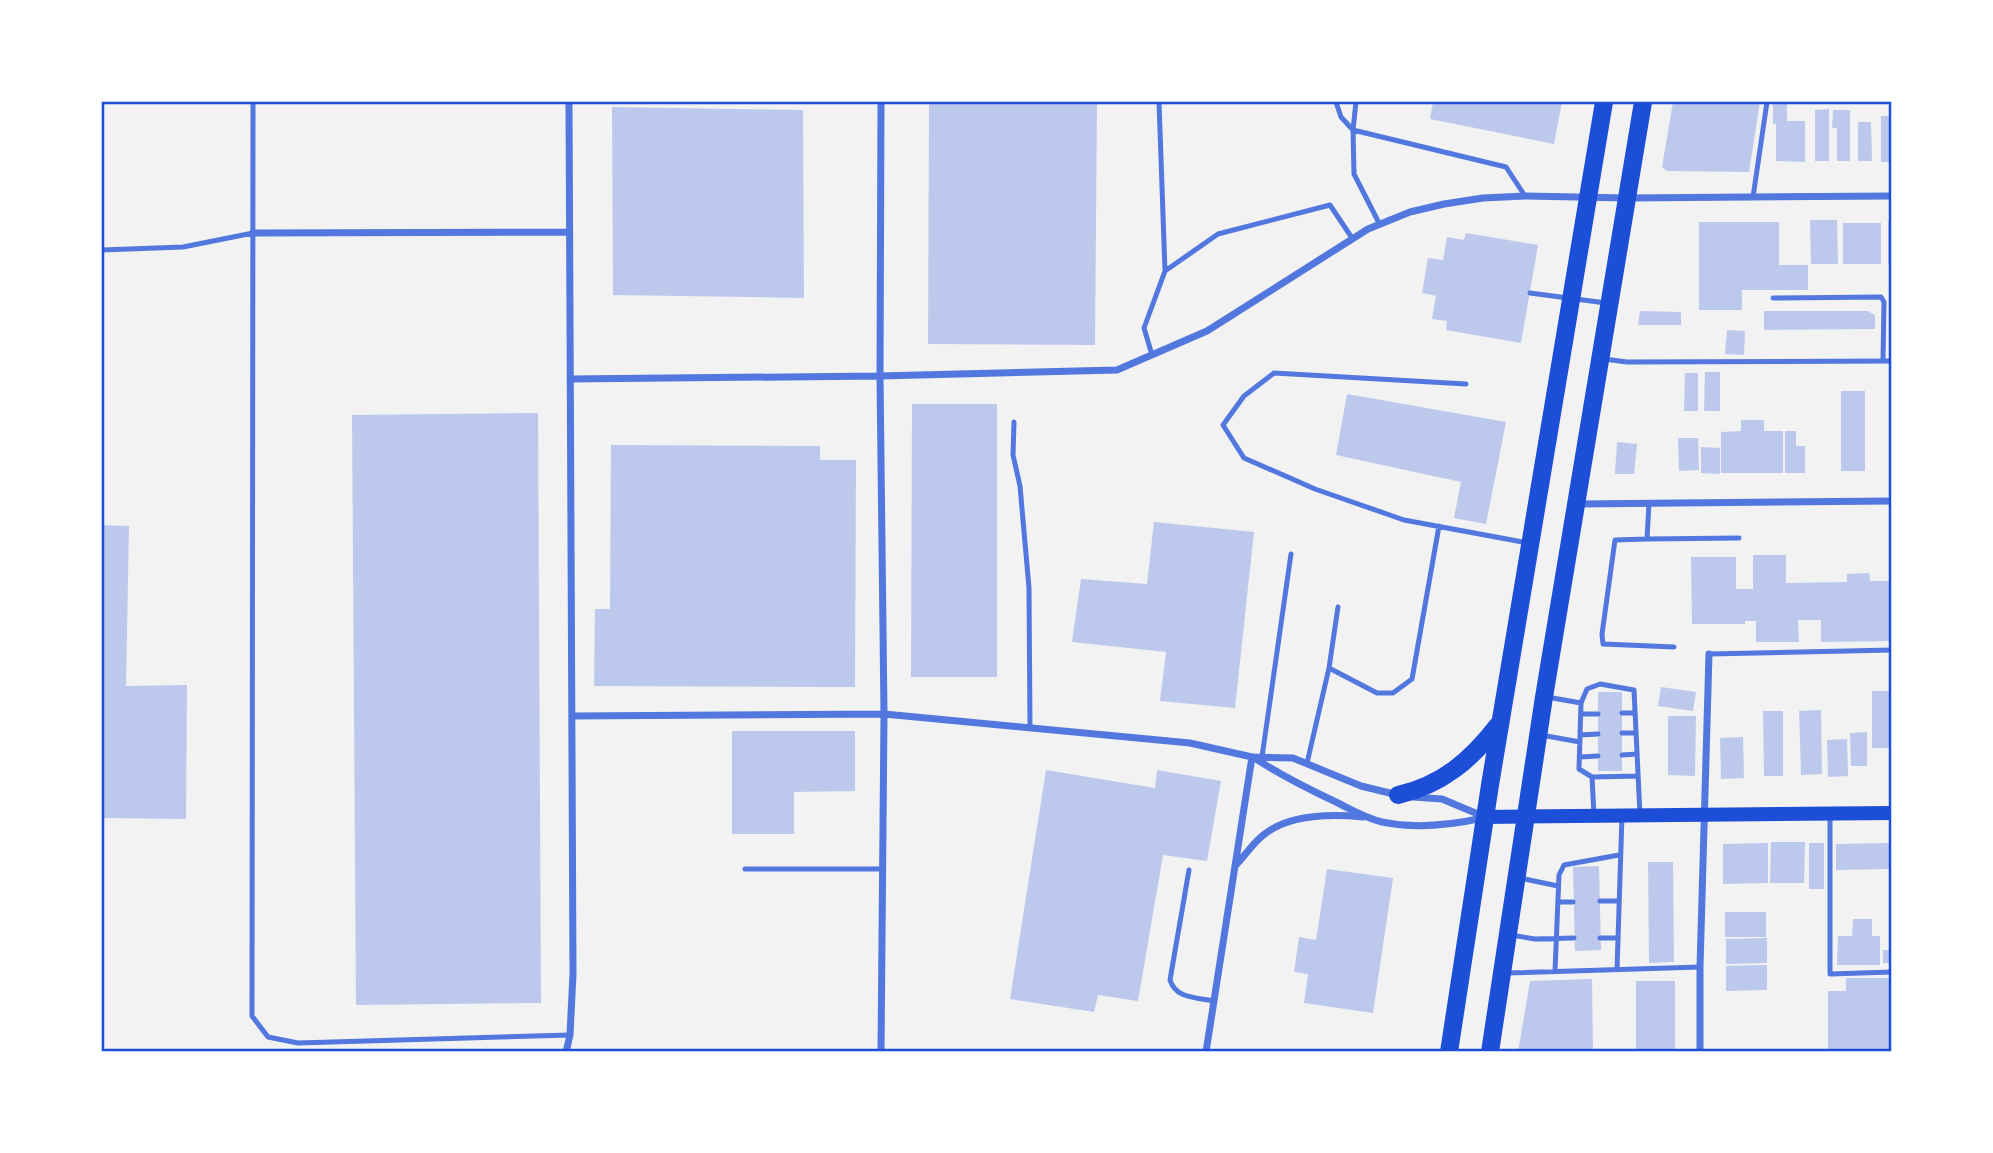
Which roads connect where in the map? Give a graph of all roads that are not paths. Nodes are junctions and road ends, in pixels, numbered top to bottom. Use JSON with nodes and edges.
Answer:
{"nodes":[{"id":1,"x":253,"y":102,"type":"edge"},
{"id":2,"x":569,"y":102,"type":"edge"},
{"id":3,"x":881,"y":102,"type":"edge"},
{"id":4,"x":1159,"y":102,"type":"edge"},
{"id":5,"x":1336,"y":102,"type":"edge"},
{"id":6,"x":1356,"y":102,"type":"edge"},
{"id":7,"x":1604,"y":102,"type":"edge"},
{"id":8,"x":1643,"y":102,"type":"edge"},
{"id":9,"x":1767,"y":102,"type":"edge"},
{"id":10,"x":1353,"y":130,"type":"junction"},
{"id":11,"x":1525,"y":195,"type":"junction"},
{"id":12,"x":1892,"y":196,"type":"edge"},
{"id":13,"x":1753,"y":197,"type":"junction"},
{"id":14,"x":1589,"y":198,"type":"junction"},
{"id":15,"x":1628,"y":198,"type":"junction"},
{"id":16,"x":1380,"y":223,"type":"junction"},
{"id":17,"x":569,"y":232,"type":"junction"},
{"id":18,"x":253,"y":233,"type":"junction"},
{"id":19,"x":1352,"y":238,"type":"junction"},
{"id":20,"x":102,"y":250,"type":"edge"},
{"id":21,"x":1166,"y":271,"type":"junction"},
{"id":22,"x":1530,"y":293,"type":"dead end"},
{"id":23,"x":1773,"y":298,"type":"dead end"},
{"id":24,"x":1571,"y":299,"type":"junction"},
{"id":25,"x":1610,"y":304,"type":"junction"},
{"id":26,"x":1152,"y":355,"type":"junction"},
{"id":27,"x":1601,"y":359,"type":"junction"},
{"id":28,"x":1883,"y":361,"type":"junction"},
{"id":29,"x":1892,"y":361,"type":"edge"},
{"id":30,"x":880,"y":376,"type":"junction"},
{"id":31,"x":570,"y":379,"type":"junction"},
{"id":32,"x":1466,"y":384,"type":"dead end"},
{"id":33,"x":1014,"y":422,"type":"dead end"},
{"id":34,"x":1892,"y":501,"type":"edge"},
{"id":35,"x":1648,"y":503,"type":"junction"},
{"id":36,"x":1577,"y":504,"type":"junction"},
{"id":37,"x":1438,"y":526,"type":"junction"},
{"id":38,"x":1739,"y":538,"type":"dead end"},
{"id":39,"x":1647,"y":539,"type":"junction"},
{"id":40,"x":1531,"y":544,"type":"junction"},
{"id":41,"x":1291,"y":554,"type":"dead end"},
{"id":42,"x":1338,"y":607,"type":"dead end"},
{"id":43,"x":1674,"y":647,"type":"dead end"},
{"id":44,"x":1892,"y":650,"type":"edge"},
{"id":45,"x":1709,"y":654,"type":"joint"},
{"id":46,"x":1329,"y":668,"type":"junction"},
{"id":47,"x":1544,"y":697,"type":"junction"},
{"id":48,"x":1581,"y":704,"type":"junction"},
{"id":49,"x":1622,"y":713,"type":"dead end"},
{"id":50,"x":1635,"y":713,"type":"junction"},
{"id":51,"x":884,"y":714,"type":"junction"},
{"id":52,"x":1581,"y":714,"type":"junction"},
{"id":53,"x":1598,"y":714,"type":"dead end"},
{"id":54,"x":572,"y":716,"type":"junction"},
{"id":55,"x":1500,"y":723,"type":"junction"},
{"id":56,"x":1030,"y":728,"type":"junction"},
{"id":57,"x":1622,"y":733,"type":"dead end"},
{"id":58,"x":1636,"y":733,"type":"junction"},
{"id":59,"x":1598,"y":734,"type":"dead end"},
{"id":60,"x":1538,"y":735,"type":"junction"},
{"id":61,"x":1580,"y":735,"type":"junction"},
{"id":62,"x":1580,"y":742,"type":"junction"},
{"id":63,"x":1637,"y":754,"type":"junction"},
{"id":64,"x":1622,"y":755,"type":"dead end"},
{"id":65,"x":1598,"y":756,"type":"dead end"},
{"id":66,"x":1252,"y":757,"type":"junction"},
{"id":67,"x":1262,"y":757,"type":"junction"},
{"id":68,"x":1580,"y":757,"type":"junction"},
{"id":69,"x":1307,"y":763,"type":"junction"},
{"id":70,"x":1639,"y":776,"type":"junction"},
{"id":71,"x":1592,"y":777,"type":"junction"},
{"id":72,"x":1398,"y":795,"type":"junction"},
{"id":73,"x":1892,"y":813,"type":"edge"},
{"id":74,"x":1830,"y":814,"type":"junction"},
{"id":75,"x":1640,"y":815,"type":"junction"},
{"id":76,"x":1706,"y":815,"type":"junction"},
{"id":77,"x":1594,"y":816,"type":"junction"},
{"id":78,"x":1622,"y":816,"type":"junction"},
{"id":79,"x":1367,"y":817,"type":"junction"},
{"id":80,"x":1485,"y":817,"type":"junction"},
{"id":81,"x":1526,"y":817,"type":"junction"},
{"id":82,"x":1619,"y":855,"type":"junction"},
{"id":83,"x":1235,"y":867,"type":"junction"},
{"id":84,"x":745,"y":869,"type":"dead end"},
{"id":85,"x":882,"y":869,"type":"junction"},
{"id":86,"x":1189,"y":870,"type":"dead end"},
{"id":87,"x":1517,"y":877,"type":"junction"},
{"id":88,"x":1558,"y":886,"type":"junction"},
{"id":89,"x":1600,"y":901,"type":"dead end"},
{"id":90,"x":1618,"y":901,"type":"junction"},
{"id":91,"x":1558,"y":902,"type":"junction"},
{"id":92,"x":1573,"y":902,"type":"dead end"},
{"id":93,"x":1508,"y":935,"type":"junction"},
{"id":94,"x":1574,"y":938,"type":"dead end"},
{"id":95,"x":1600,"y":938,"type":"dead end"},
{"id":96,"x":1618,"y":938,"type":"junction"},
{"id":97,"x":1556,"y":939,"type":"junction"},
{"id":98,"x":1700,"y":967,"type":"junction"},
{"id":99,"x":1617,"y":970,"type":"junction"},
{"id":100,"x":1555,"y":971,"type":"junction"},
{"id":101,"x":1892,"y":972,"type":"edge"},
{"id":102,"x":1503,"y":973,"type":"junction"},
{"id":103,"x":1213,"y":1001,"type":"junction"},
{"id":104,"x":570,"y":1035,"type":"junction"},
{"id":105,"x":566,"y":1052,"type":"edge"},
{"id":106,"x":881,"y":1052,"type":"edge"},
{"id":107,"x":1206,"y":1052,"type":"edge"},
{"id":108,"x":1449,"y":1052,"type":"edge"},
{"id":109,"x":1490,"y":1052,"type":"edge"},
{"id":110,"x":1700,"y":1052,"type":"edge"}],
"edges":[{"from":1,"to":18,"type":"lane"},
{"from":2,"to":17,"type":"street"},
{"from":3,"to":30,"type":"street"},
{"from":4,"to":21,"type":"lane"},
{"from":5,"to":10,"type":"lane"},
{"from":6,"to":10,"type":"lane"},
{"from":7,"to":14,"type":"main road"},
{"from":8,"to":15,"type":"main road"},
{"from":9,"to":13,"type":"lane"},
{"from":10,"to":11,"type":"lane"},
{"from":10,"to":16,"type":"lane"},
{"from":11,"to":14,"type":"street"},
{"from":11,"to":16,"type":"street"},
{"from":12,"to":13,"type":"street"},
{"from":13,"to":15,"type":"street"},
{"from":14,"to":15,"type":"street"},
{"from":14,"to":24,"type":"main road"},
{"from":15,"to":25,"type":"main road"},
{"from":16,"to":19,"type":"street"},
{"from":17,"to":18,"type":"street"},
{"from":17,"to":31,"type":"street"},
{"from":18,"to":20,"type":"lane"},
{"from":18,"to":104,"type":"lane"},
{"from":19,"to":21,"type":"lane"},
{"from":19,"to":26,"type":"street"},
{"from":21,"to":26,"type":"lane"},
{"from":22,"to":24,"type":"lane"},
{"from":23,"to":28,"type":"lane"},
{"from":24,"to":25,"type":"lane"},
{"from":24,"to":40,"type":"main road"},
{"from":25,"to":27,"type":"main road"},
{"from":26,"to":30,"type":"street"},
{"from":27,"to":28,"type":"lane"},
{"from":27,"to":36,"type":"main road"},
{"from":28,"to":29,"type":"lane"},
{"from":30,"to":31,"type":"street"},
{"from":30,"to":51,"type":"street"},
{"from":31,"to":54,"type":"street"},
{"from":32,"to":37,"type":"lane"},
{"from":33,"to":56,"type":"lane"},
{"from":34,"to":35,"type":"street"},
{"from":35,"to":36,"type":"street"},
{"from":35,"to":39,"type":"lane"},
{"from":36,"to":47,"type":"main road"},
{"from":37,"to":40,"type":"lane"},
{"from":37,"to":46,"type":"lane"},
{"from":38,"to":39,"type":"lane"},
{"from":39,"to":43,"type":"lane"},
{"from":40,"to":55,"type":"main road"},
{"from":41,"to":67,"type":"lane"},
{"from":42,"to":46,"type":"lane"},
{"from":44,"to":45,"type":"lane"},
{"from":45,"to":76,"type":"street"},
{"from":46,"to":69,"type":"lane"},
{"from":47,"to":48,"type":"lane"},
{"from":47,"to":60,"type":"main road"},
{"from":48,"to":50,"type":"lane"},
{"from":48,"to":52,"type":"lane"},
{"from":49,"to":50,"type":"lane"},
{"from":50,"to":58,"type":"lane"},
{"from":51,"to":54,"type":"street"},
{"from":51,"to":56,"type":"street"},
{"from":51,"to":85,"type":"street"},
{"from":52,"to":53,"type":"lane"},
{"from":52,"to":61,"type":"lane"},
{"from":54,"to":104,"type":"street"},
{"from":55,"to":72,"type":"main road"},
{"from":55,"to":80,"type":"main road"},
{"from":56,"to":66,"type":"street"},
{"from":57,"to":58,"type":"lane"},
{"from":58,"to":63,"type":"lane"},
{"from":59,"to":61,"type":"lane"},
{"from":60,"to":62,"type":"lane"},
{"from":60,"to":81,"type":"main road"},
{"from":61,"to":62,"type":"lane"},
{"from":62,"to":68,"type":"lane"},
{"from":63,"to":64,"type":"lane"},
{"from":63,"to":70,"type":"lane"},
{"from":65,"to":68,"type":"lane"},
{"from":66,"to":67,"type":"street"},
{"from":66,"to":79,"type":"street"},
{"from":66,"to":83,"type":"street"},
{"from":67,"to":69,"type":"street"},
{"from":68,"to":71,"type":"lane"},
{"from":69,"to":72,"type":"street"},
{"from":70,"to":71,"type":"lane"},
{"from":70,"to":75,"type":"lane"},
{"from":71,"to":77,"type":"lane"},
{"from":72,"to":80,"type":"street"},
{"from":73,"to":74,"type":"main road"},
{"from":74,"to":76,"type":"main road"},
{"from":74,"to":101,"type":"lane"},
{"from":75,"to":76,"type":"main road"},
{"from":75,"to":78,"type":"main road"},
{"from":76,"to":98,"type":"street"},
{"from":77,"to":78,"type":"main road"},
{"from":77,"to":81,"type":"main road"},
{"from":78,"to":82,"type":"lane"},
{"from":79,"to":80,"type":"street"},
{"from":79,"to":83,"type":"street"},
{"from":80,"to":81,"type":"main road"},
{"from":80,"to":108,"type":"main road"},
{"from":81,"to":87,"type":"main road"},
{"from":82,"to":88,"type":"lane"},
{"from":82,"to":90,"type":"lane"},
{"from":83,"to":103,"type":"street"},
{"from":84,"to":85,"type":"lane"},
{"from":85,"to":106,"type":"street"},
{"from":86,"to":103,"type":"lane"},
{"from":87,"to":88,"type":"lane"},
{"from":87,"to":93,"type":"main road"},
{"from":88,"to":91,"type":"lane"},
{"from":89,"to":90,"type":"lane"},
{"from":90,"to":96,"type":"lane"},
{"from":91,"to":92,"type":"lane"},
{"from":91,"to":97,"type":"lane"},
{"from":93,"to":97,"type":"lane"},
{"from":93,"to":102,"type":"main road"},
{"from":94,"to":97,"type":"lane"},
{"from":95,"to":96,"type":"lane"},
{"from":96,"to":99,"type":"lane"},
{"from":97,"to":100,"type":"lane"},
{"from":98,"to":99,"type":"lane"},
{"from":98,"to":110,"type":"street"},
{"from":99,"to":100,"type":"lane"},
{"from":100,"to":102,"type":"lane"},
{"from":102,"to":109,"type":"main road"},
{"from":103,"to":107,"type":"street"},
{"from":104,"to":105,"type":"street"}]}
